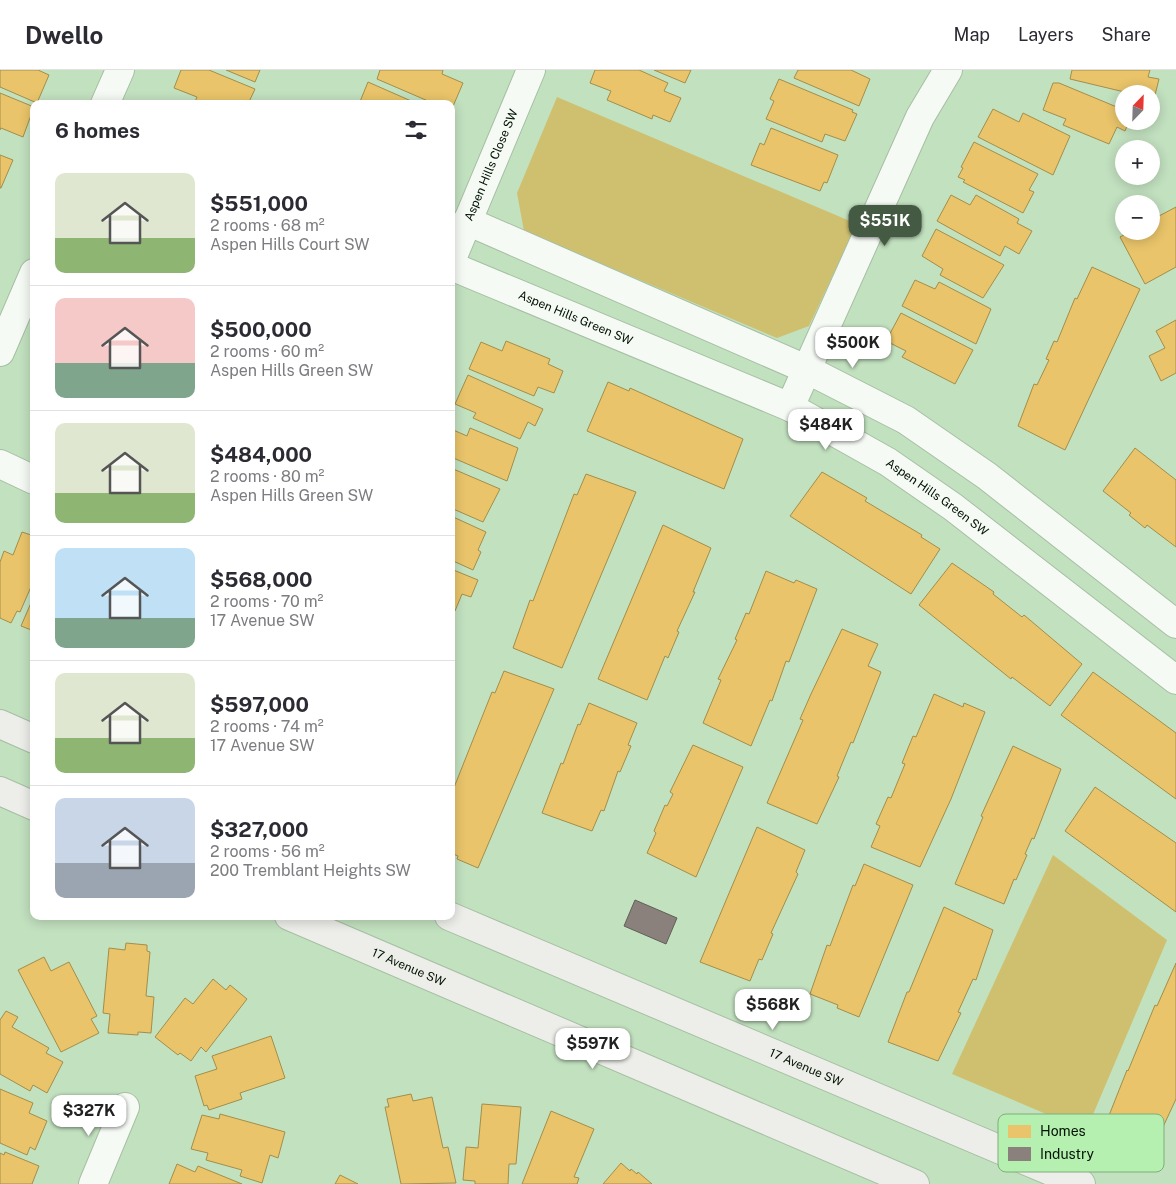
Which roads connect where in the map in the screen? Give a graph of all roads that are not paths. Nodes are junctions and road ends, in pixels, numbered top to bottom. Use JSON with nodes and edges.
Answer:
{"nodes":[{"id":1,"x":120,"y":70,"type":"edge"},
{"id":2,"x":531,"y":70,"type":"edge"},
{"id":3,"x":948,"y":70,"type":"edge"},
{"id":4,"x":107,"y":100,"type":"edge"},
{"id":5,"x":467,"y":221,"type":"junction"},
{"id":6,"x":455,"y":251,"type":"edge"},
{"id":7,"x":455,"y":268,"type":"edge"},
{"id":8,"x":30,"y":282,"type":"edge"},
{"id":9,"x":0,"y":352,"type":"edge"},
{"id":10,"x":806,"y":369,"type":"junction"},
{"id":11,"x":790,"y":407,"type":"junction"},
{"id":12,"x":0,"y":464,"type":"edge"},
{"id":13,"x":30,"y":478,"type":"edge"},
{"id":14,"x":1176,"y":624,"type":"edge"},
{"id":15,"x":1176,"y":680,"type":"edge"},
{"id":16,"x":0,"y":724,"type":"edge"},
{"id":17,"x":30,"y":737,"type":"edge"},
{"id":18,"x":0,"y":791,"type":"edge"},
{"id":19,"x":30,"y":804,"type":"edge"},
{"id":20,"x":455,"y":919,"type":"edge"},
{"id":21,"x":298,"y":920,"type":"edge"},
{"id":22,"x":125,"y":1107,"type":"dead end"},
{"id":23,"x":998,"y":1149,"type":"edge"},
{"id":24,"x":1053,"y":1172,"type":"edge"},
{"id":25,"x":93,"y":1184,"type":"edge"},
{"id":26,"x":915,"y":1184,"type":"edge"},
{"id":27,"x":1081,"y":1184,"type":"edge"}],
"edges":[{"from":1,"to":4,"type":"street"},
{"from":2,"to":5,"type":"street","name":"Aspen Hills Close SW"},
{"from":3,"to":10,"type":"street"},
{"from":5,"to":6,"type":"street","name":"Aspen Hills Close SW"},
{"from":5,"to":10,"type":"street"},
{"from":7,"to":11,"type":"street","name":"Aspen Hills Green SW"},
{"from":8,"to":9,"type":"street"},
{"from":10,"to":11,"type":"street"},
{"from":10,"to":14,"type":"street"},
{"from":11,"to":15,"type":"street","name":"Aspen Hills Green SW"},
{"from":12,"to":13,"type":"street"},
{"from":16,"to":17,"type":"main road"},
{"from":18,"to":19,"type":"main road"},
{"from":20,"to":23,"type":"main road","name":"17 Avenue SW"},
{"from":21,"to":26,"type":"main road","name":"17 Avenue SW"},
{"from":22,"to":25,"type":"street"},
{"from":24,"to":27,"type":"main road","name":"17 Avenue SW"}]}
